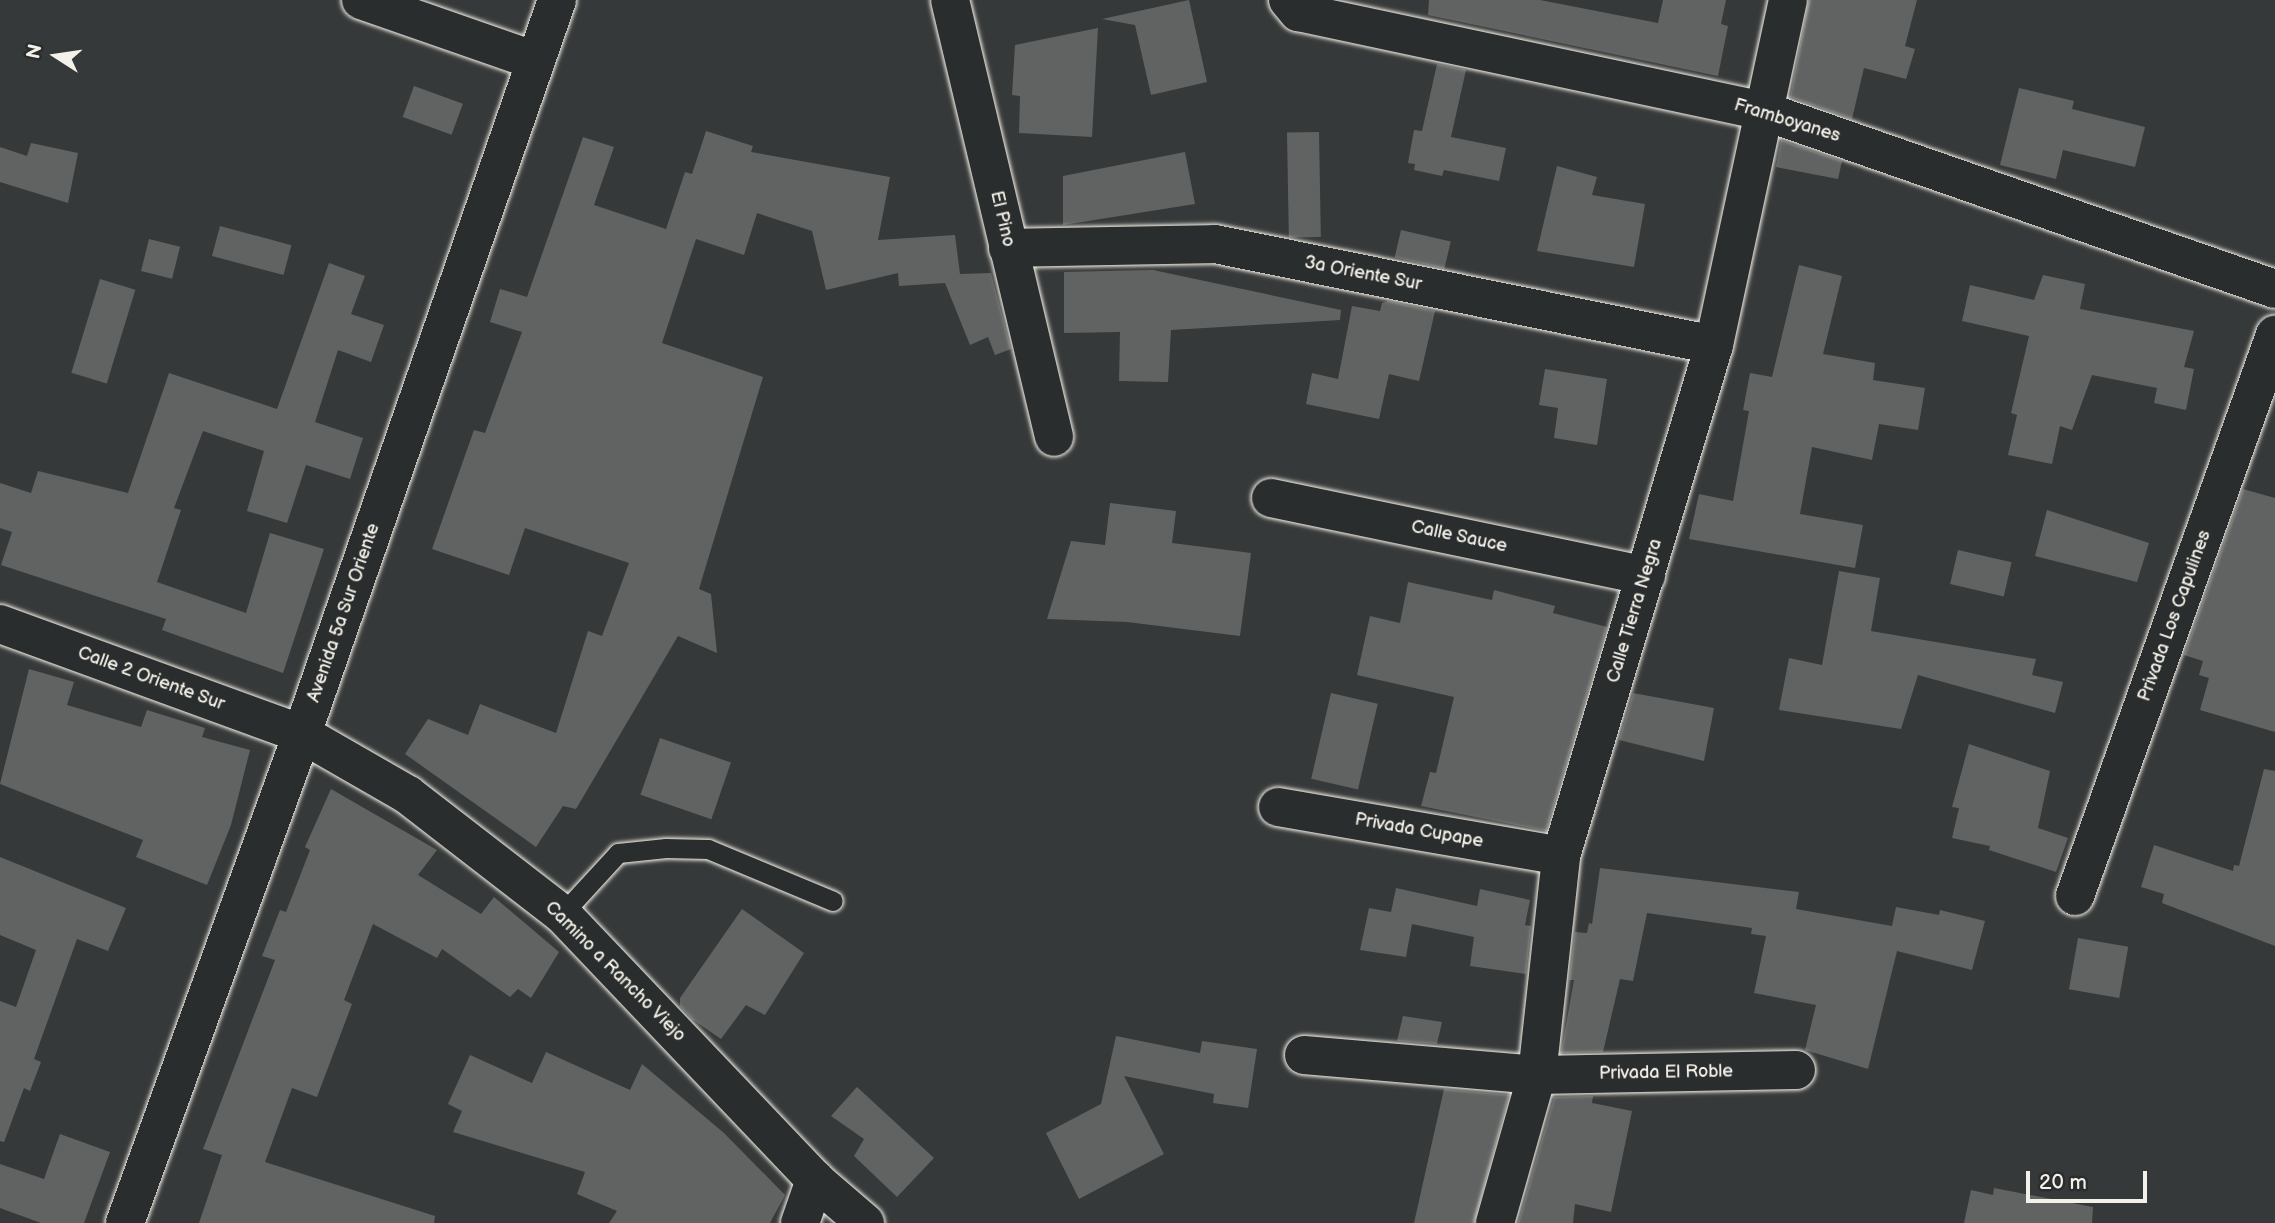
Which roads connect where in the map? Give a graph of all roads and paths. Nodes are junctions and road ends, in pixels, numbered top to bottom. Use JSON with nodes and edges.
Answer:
{"nodes":[{"id":1,"x":361,"y":0,"type":"edge"},
{"id":2,"x":557,"y":0,"type":"edge"},
{"id":3,"x":950,"y":0,"type":"edge"},
{"id":4,"x":1288,"y":0,"type":"edge"},
{"id":5,"x":1788,"y":0,"type":"edge"},
{"id":6,"x":536,"y":61,"type":"junction"},
{"id":7,"x":1761,"y":110,"type":"junction"},
{"id":8,"x":1008,"y":248,"type":"junction"},
{"id":9,"x":2275,"y":289,"type":"edge"},
{"id":10,"x":2275,"y":335,"type":"edge"},
{"id":11,"x":1714,"y":345,"type":"junction"},
{"id":12,"x":1054,"y":437,"type":"dead end"},
{"id":13,"x":1271,"y":498,"type":"dead end"},
{"id":14,"x":1646,"y":576,"type":"junction"},
{"id":15,"x":0,"y":624,"type":"edge"},
{"id":16,"x":302,"y":734,"type":"junction"},
{"id":17,"x":1278,"y":807,"type":"dead end"},
{"id":18,"x":1561,"y":856,"type":"junction"},
{"id":19,"x":2075,"y":896,"type":"dead end"},
{"id":20,"x":833,"y":901,"type":"dead end"},
{"id":21,"x":562,"y":914,"type":"junction"},
{"id":22,"x":1304,"y":1055,"type":"dead end"},
{"id":23,"x":1796,"y":1070,"type":"dead end"},
{"id":24,"x":1537,"y":1075,"type":"junction"},
{"id":25,"x":814,"y":1180,"type":"junction"},
{"id":26,"x":125,"y":1223,"type":"edge"},
{"id":27,"x":800,"y":1223,"type":"edge"},
{"id":28,"x":865,"y":1223,"type":"edge"},
{"id":29,"x":1495,"y":1223,"type":"edge"}],
"edges":[{"from":1,"to":6,"type":"street"},
{"from":2,"to":6,"type":"street","name":"Avenida 5a Sur Oriente"},
{"from":3,"to":8,"type":"street","name":"El Pino"},
{"from":4,"to":7,"type":"street","name":"Framboyanes"},
{"from":5,"to":7,"type":"street","name":"Calle Tierra Negra"},
{"from":6,"to":16,"type":"street","name":"Avenida 5a Sur Oriente"},
{"from":7,"to":9,"type":"street","name":"Framboyanes"},
{"from":7,"to":11,"type":"street","name":"Calle Tierra Negra"},
{"from":8,"to":11,"type":"street","name":"3a Oriente Sur"},
{"from":8,"to":12,"type":"street","name":"El Pino"},
{"from":10,"to":19,"type":"street","name":"Privada Los Capulines"},
{"from":11,"to":14,"type":"street","name":"Calle Tierra Negra"},
{"from":13,"to":14,"type":"street","name":"Calle Sauce"},
{"from":14,"to":18,"type":"street","name":"Calle Tierra Negra"},
{"from":15,"to":16,"type":"street","name":"Calle 2 Oriente Sur"},
{"from":16,"to":21,"type":"street","name":"Camino a Rancho Viejo"},
{"from":16,"to":26,"type":"street","name":"Avenida 5a Sur Oriente"},
{"from":17,"to":18,"type":"street","name":"Privada Cupape"},
{"from":18,"to":24,"type":"street","name":"Calle Tierra Negra"},
{"from":20,"to":21,"type":"lane"},
{"from":21,"to":25,"type":"street","name":"Camino a Rancho Viejo"},
{"from":22,"to":24,"type":"street","name":"Privada El Roble"},
{"from":23,"to":24,"type":"street","name":"Privada El Roble"},
{"from":24,"to":29,"type":"street","name":"Calle Tierra Negra"},
{"from":25,"to":27,"type":"street"},
{"from":25,"to":28,"type":"street","name":"Camino a Rancho Viejo"}]}
